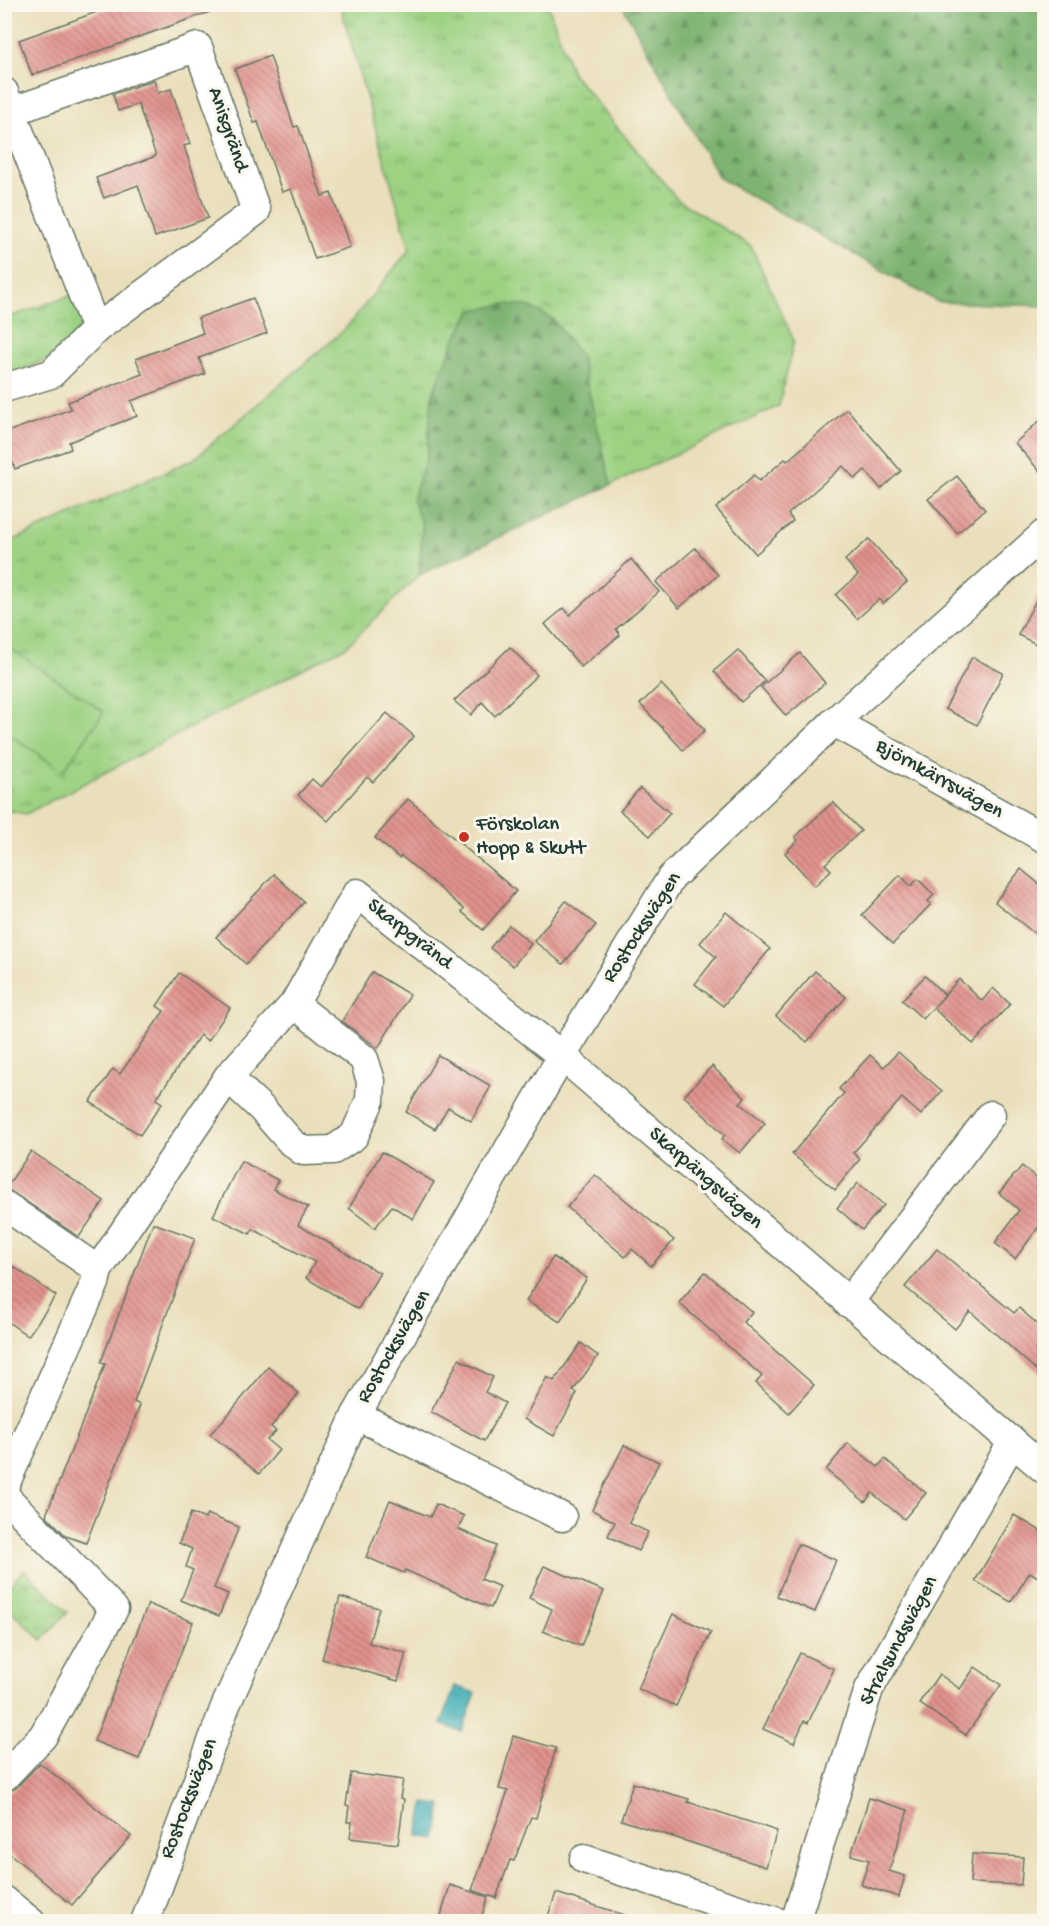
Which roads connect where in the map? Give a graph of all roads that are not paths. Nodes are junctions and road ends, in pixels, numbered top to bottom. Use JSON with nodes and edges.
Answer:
{"nodes":[{"id":1,"x":7,"y":106,"type":"edge"},
{"id":2,"x":96,"y":329,"type":"junction"},
{"id":3,"x":4,"y":388,"type":"edge"},
{"id":4,"x":1044,"y":534,"type":"edge"},
{"id":5,"x":834,"y":722,"type":"junction"},
{"id":6,"x":1044,"y":838,"type":"edge"},
{"id":7,"x":294,"y":1004,"type":"junction"},
{"id":8,"x":562,"y":1056,"type":"junction"},
{"id":9,"x":228,"y":1077,"type":"junction"},
{"id":10,"x":991,"y":1115,"type":"dead end"},
{"id":11,"x":4,"y":1205,"type":"edge"},
{"id":12,"x":98,"y":1270,"type":"junction"},
{"id":13,"x":848,"y":1303,"type":"junction"},
{"id":14,"x":356,"y":1415,"type":"junction"},
{"id":15,"x":1013,"y":1441,"type":"junction"},
{"id":16,"x":1044,"y":1469,"type":"edge"},
{"id":17,"x":4,"y":1487,"type":"edge"},
{"id":18,"x":4,"y":1496,"type":"edge"},
{"id":19,"x":562,"y":1516,"type":"dead end"},
{"id":20,"x":4,"y":1776,"type":"edge"},
{"id":21,"x":584,"y":1858,"type":"dead end"},
{"id":22,"x":4,"y":1900,"type":"edge"},
{"id":23,"x":31,"y":1922,"type":"edge"},
{"id":24,"x":145,"y":1922,"type":"edge"},
{"id":25,"x":778,"y":1922,"type":"edge"},
{"id":26,"x":795,"y":1922,"type":"edge"}],
"edges":[{"from":1,"to":2,"type":"street","name":"Anisgränd"},
{"from":1,"to":2,"type":"street","name":"Anisgränd"},
{"from":2,"to":3,"type":"street","name":"Anisgränd"},
{"from":4,"to":5,"type":"street","name":"Rostocksvägen"},
{"from":5,"to":6,"type":"street","name":"Björnkärrsvägen"},
{"from":5,"to":8,"type":"street","name":"Rostocksvägen"},
{"from":7,"to":8,"type":"street","name":"Skarpgränd"},
{"from":7,"to":9,"type":"street","name":"Skarpgränd"},
{"from":7,"to":9,"type":"street"},
{"from":8,"to":13,"type":"street","name":"Skarpängsvägen"},
{"from":8,"to":14,"type":"street","name":"Rostocksvägen"},
{"from":9,"to":12,"type":"street","name":"Skarpgränd"},
{"from":10,"to":13,"type":"street"},
{"from":11,"to":12,"type":"street"},
{"from":12,"to":17,"type":"street","name":"Skarpgränd"},
{"from":13,"to":15,"type":"street","name":"Skarpängsvägen"},
{"from":14,"to":19,"type":"street","name":"Rostocksvägen"},
{"from":14,"to":24,"type":"street","name":"Rostocksvägen"},
{"from":15,"to":16,"type":"street","name":"Skarpängsvägen"},
{"from":15,"to":26,"type":"street","name":"Stralsundsvägen"},
{"from":18,"to":20,"type":"street"},
{"from":21,"to":25,"type":"street"},
{"from":22,"to":23,"type":"street"}]}
